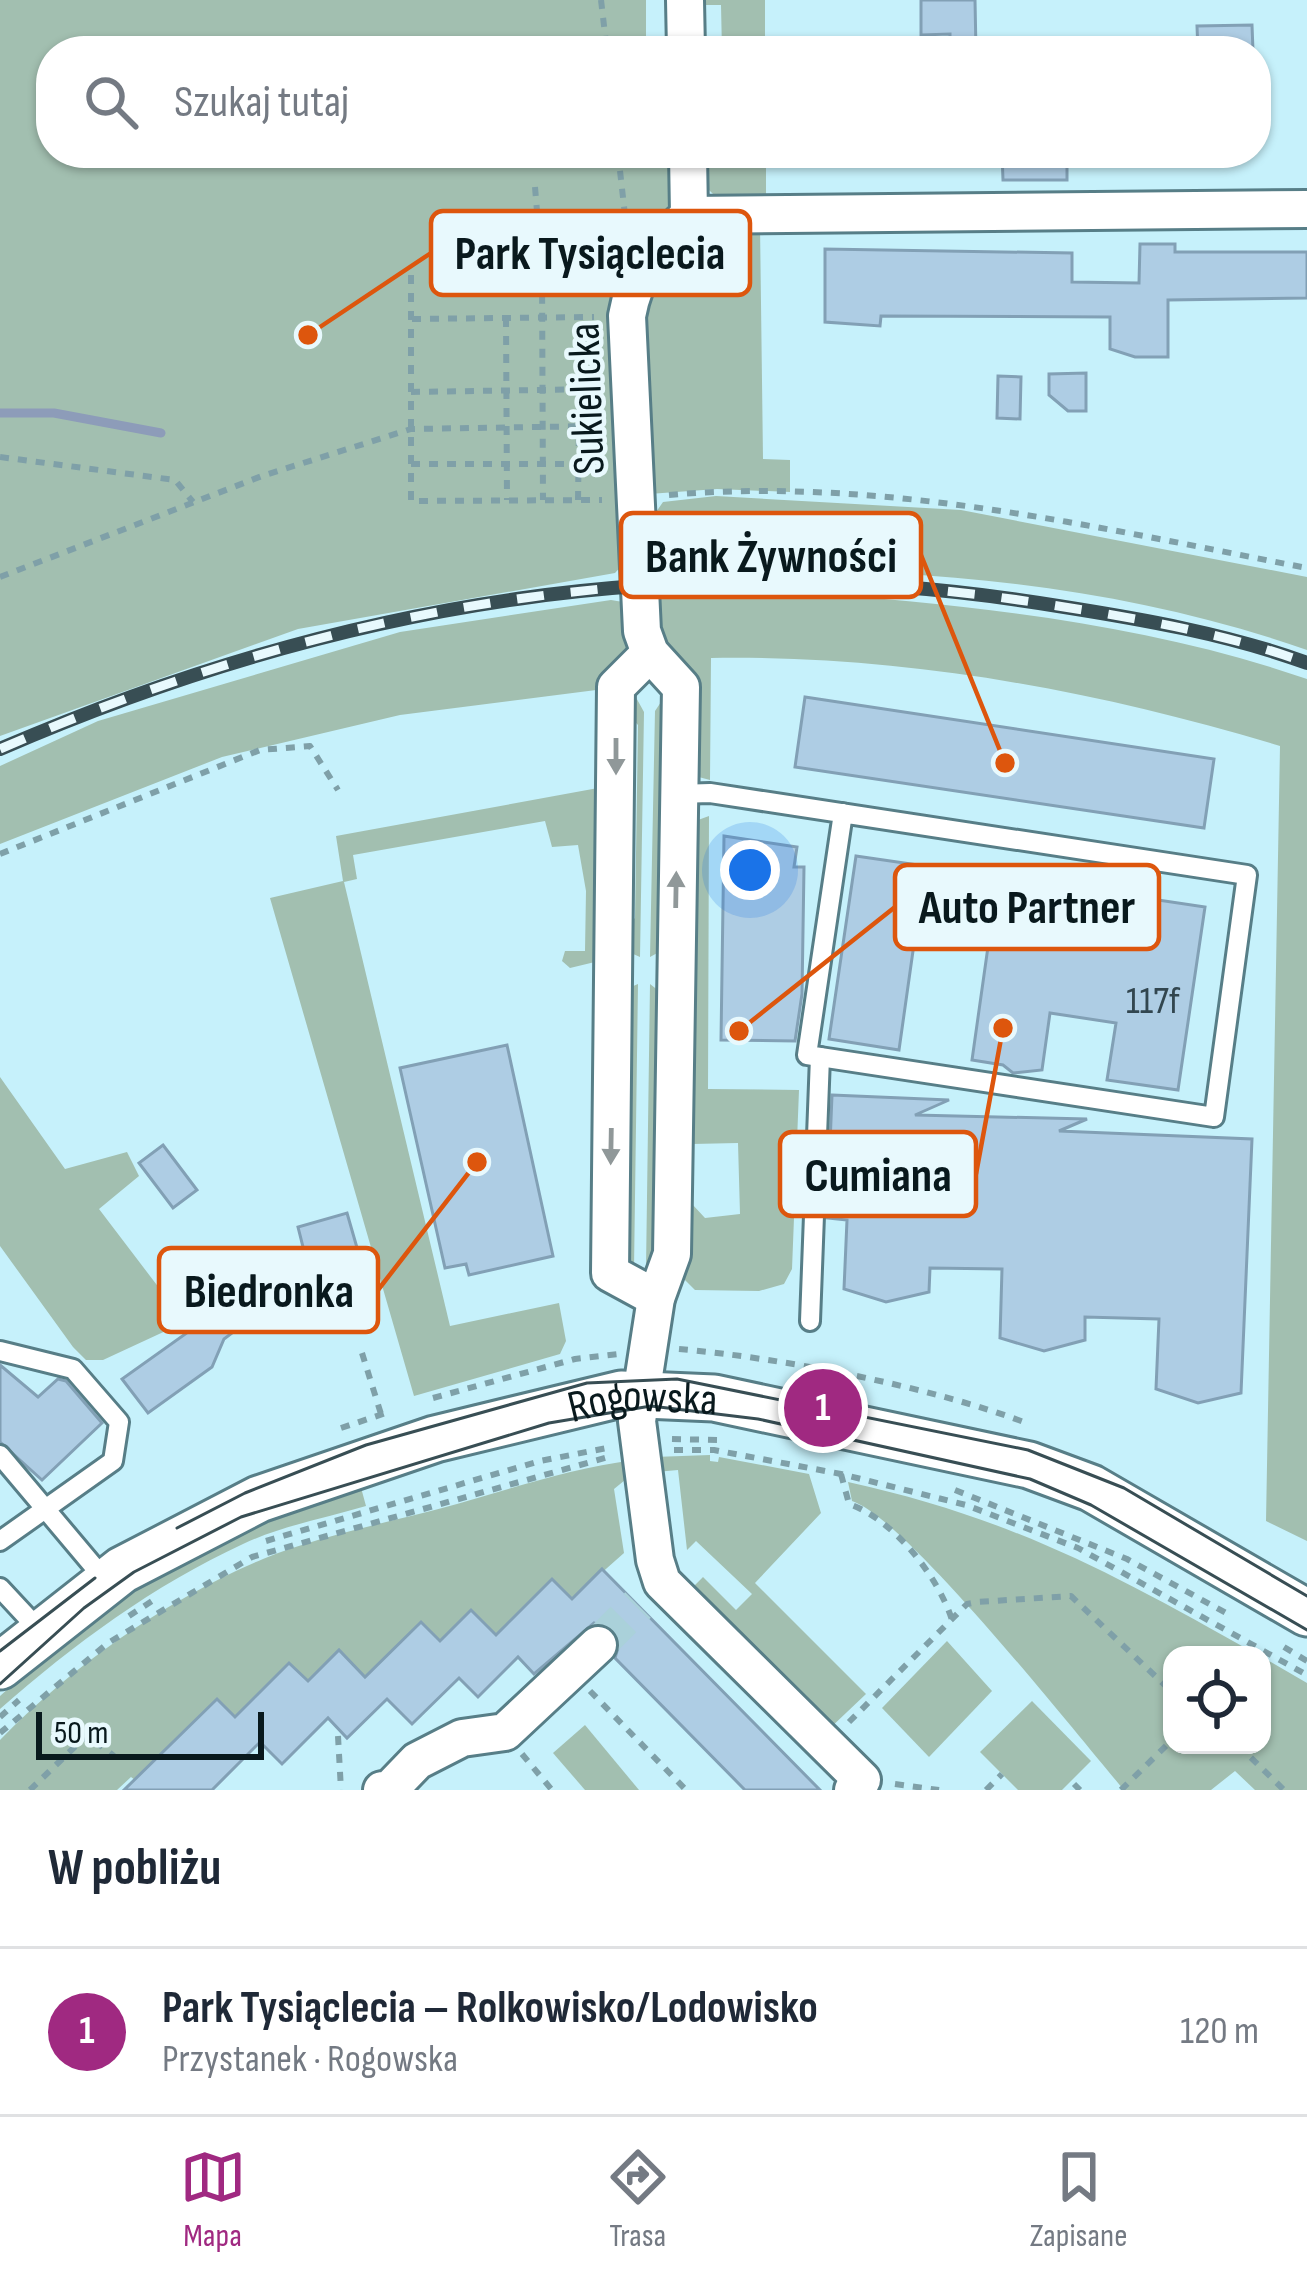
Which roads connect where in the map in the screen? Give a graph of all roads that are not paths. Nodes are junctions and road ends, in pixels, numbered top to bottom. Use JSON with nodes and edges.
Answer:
{"nodes":[{"id":1,"x":685,"y":0,"type":"edge"},
{"id":2,"x":686,"y":36,"type":"edge"},
{"id":3,"x":688,"y":168,"type":"edge"},
{"id":4,"x":1307,"y":209,"type":"edge"},
{"id":5,"x":689,"y":215,"type":"junction"},
{"id":6,"x":650,"y":653,"type":"junction"},
{"id":7,"x":678,"y":794,"type":"junction"},
{"id":8,"x":842,"y":813,"type":"junction"},
{"id":9,"x":675,"y":971,"type":"junction"},
{"id":10,"x":614,"y":973,"type":"junction"},
{"id":11,"x":820,"y":1057,"type":"junction"},
{"id":12,"x":656,"y":1298,"type":"junction"},
{"id":13,"x":810,"y":1321,"type":"dead end"},
{"id":14,"x":0,"y":1351,"type":"edge"},
{"id":15,"x":641,"y":1393,"type":"junction"},
{"id":16,"x":0,"y":1455,"type":"edge"},
{"id":17,"x":51,"y":1509,"type":"junction"},
{"id":18,"x":0,"y":1541,"type":"edge"},
{"id":19,"x":106,"y":1581,"type":"junction"},
{"id":20,"x":0,"y":1588,"type":"edge"},
{"id":21,"x":1307,"y":1613,"type":"edge"},
{"id":22,"x":40,"y":1631,"type":"junction"},
{"id":23,"x":598,"y":1645,"type":"tunnel mouth"},
{"id":24,"x":14,"y":1679,"type":"edge"},
{"id":25,"x":854,"y":1789,"type":"edge"},
{"id":26,"x":382,"y":1790,"type":"edge"}],
"edges":[{"from":1,"to":2,"type":"street"},
{"from":3,"to":5,"type":"street"},
{"from":4,"to":5,"type":"street"},
{"from":5,"to":6,"type":"street","name":"Sukielicka"},
{"from":6,"to":7,"type":"street"},
{"from":6,"to":10,"type":"street","one_way":true},
{"from":7,"to":8,"type":"lane"},
{"from":9,"to":7,"type":"street","one_way":true},
{"from":8,"to":11,"type":"lane"},
{"from":8,"to":11,"type":"lane"},
{"from":9,"to":10,"type":"street"},
{"from":9,"to":12,"type":"street"},
{"from":10,"to":12,"type":"street","one_way":true},
{"from":11,"to":13,"type":"lane"},
{"from":12,"to":15,"type":"street"},
{"from":14,"to":17,"type":"lane"},
{"from":15,"to":19,"type":"street","name":"Rogowska"},
{"from":15,"to":21,"type":"street","name":"Rogowska"},
{"from":15,"to":25,"type":"street"},
{"from":16,"to":17,"type":"lane"},
{"from":17,"to":18,"type":"lane"},
{"from":17,"to":19,"type":"lane"},
{"from":19,"to":22,"type":"street","name":"Rogowska"},
{"from":20,"to":22,"type":"lane"},
{"from":22,"to":24,"type":"street","name":"Rogowska"},
{"from":23,"to":26,"type":"street"}]}
